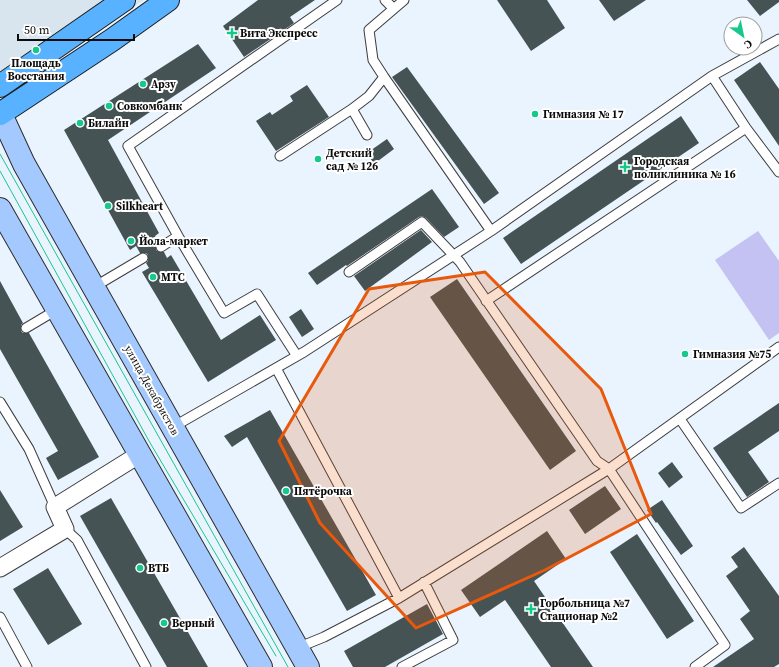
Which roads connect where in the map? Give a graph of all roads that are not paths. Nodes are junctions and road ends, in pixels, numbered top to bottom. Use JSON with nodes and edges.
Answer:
{"nodes":[{"id":1,"x":124,"y":0,"type":"edge"},
{"id":2,"x":168,"y":0,"type":"edge"},
{"id":3,"x":337,"y":0,"type":"edge"},
{"id":4,"x":385,"y":0,"type":"edge"},
{"id":5,"x":404,"y":0,"type":"edge"},
{"id":6,"x":393,"y":8,"type":"junction"},
{"id":7,"x":779,"y":39,"type":"edge"},
{"id":8,"x":712,"y":76,"type":"junction"},
{"id":9,"x":384,"y":77,"type":"junction"},
{"id":10,"x":0,"y":86,"type":"edge"},
{"id":11,"x":352,"y":109,"type":"junction"},
{"id":12,"x":0,"y":113,"type":"edge"},
{"id":13,"x":746,"y":128,"type":"junction"},
{"id":14,"x":368,"y":135,"type":"dead end"},
{"id":15,"x":280,"y":156,"type":"dead end"},
{"id":16,"x":779,"y":172,"type":"edge"},
{"id":17,"x":0,"y":209,"type":"edge"},
{"id":18,"x":491,"y":231,"type":"junction"},
{"id":19,"x":178,"y":236,"type":"junction"},
{"id":20,"x":161,"y":247,"type":"dead end"},
{"id":21,"x":453,"y":255,"type":"junction"},
{"id":22,"x":143,"y":258,"type":"dead end"},
{"id":23,"x":349,"y":272,"type":"dead end"},
{"id":24,"x":94,"y":287,"type":"junction"},
{"id":25,"x":486,"y":301,"type":"junction"},
{"id":26,"x":58,"y":309,"type":"junction"},
{"id":27,"x":26,"y":328,"type":"dead end"},
{"id":28,"x":779,"y":347,"type":"edge"},
{"id":29,"x":297,"y":356,"type":"junction"},
{"id":30,"x":276,"y":368,"type":"junction"},
{"id":31,"x":0,"y":402,"type":"edge"},
{"id":32,"x":680,"y":419,"type":"junction"},
{"id":33,"x":173,"y":427,"type":"junction"},
{"id":34,"x":140,"y":454,"type":"junction"},
{"id":35,"x":609,"y":469,"type":"junction"},
{"id":36,"x":779,"y":483,"type":"edge"},
{"id":37,"x":55,"y":507,"type":"junction"},
{"id":38,"x":65,"y":529,"type":"junction"},
{"id":39,"x":0,"y":568,"type":"edge"},
{"id":40,"x":424,"y":582,"type":"junction"},
{"id":41,"x":399,"y":598,"type":"junction"},
{"id":42,"x":0,"y":617,"type":"edge"},
{"id":43,"x":297,"y":648,"type":"junction"},
{"id":44,"x":28,"y":667,"type":"edge"},
{"id":45,"x":146,"y":667,"type":"edge"},
{"id":46,"x":261,"y":667,"type":"edge"},
{"id":47,"x":308,"y":667,"type":"edge"},
{"id":48,"x":402,"y":667,"type":"edge"},
{"id":49,"x":695,"y":667,"type":"edge"}],
"edges":[{"from":1,"to":10,"type":"main road"},
{"from":2,"to":12,"type":"main road"},
{"from":3,"to":19,"type":"lane"},
{"from":4,"to":6,"type":"lane"},
{"from":5,"to":6,"type":"lane"},
{"from":6,"to":9,"type":"lane"},
{"from":7,"to":8,"type":"lane"},
{"from":8,"to":13,"type":"lane"},
{"from":8,"to":18,"type":"lane"},
{"from":9,"to":11,"type":"lane"},
{"from":9,"to":18,"type":"lane"},
{"from":11,"to":14,"type":"lane"},
{"from":11,"to":15,"type":"lane"},
{"from":12,"to":24,"type":"main road","name":"улица Декабристов"},
{"from":13,"to":16,"type":"lane"},
{"from":13,"to":25,"type":"lane"},
{"from":17,"to":26,"type":"main road"},
{"from":18,"to":21,"type":"lane"},
{"from":19,"to":20,"type":"lane"},
{"from":19,"to":29,"type":"lane"},
{"from":21,"to":23,"type":"lane"},
{"from":21,"to":25,"type":"lane"},
{"from":21,"to":29,"type":"lane"},
{"from":22,"to":24,"type":"lane"},
{"from":24,"to":33,"type":"main road","name":"улица Декабристов"},
{"from":25,"to":35,"type":"lane"},
{"from":26,"to":27,"type":"lane"},
{"from":26,"to":34,"type":"main road"},
{"from":28,"to":32,"type":"lane"},
{"from":29,"to":30,"type":"lane"},
{"from":30,"to":33,"type":"lane"},
{"from":30,"to":41,"type":"lane"},
{"from":31,"to":37,"type":"lane"},
{"from":32,"to":35,"type":"lane"},
{"from":32,"to":36,"type":"lane"},
{"from":33,"to":43,"type":"main road","name":"улица Декабристов"},
{"from":34,"to":37,"type":"street"},
{"from":34,"to":46,"type":"main road"},
{"from":35,"to":40,"type":"lane"},
{"from":35,"to":49,"type":"lane"},
{"from":37,"to":38,"type":"street"},
{"from":38,"to":39,"type":"street"},
{"from":38,"to":45,"type":"lane"},
{"from":40,"to":41,"type":"lane"},
{"from":40,"to":48,"type":"lane"},
{"from":41,"to":43,"type":"lane"},
{"from":42,"to":44,"type":"lane"},
{"from":43,"to":47,"type":"main road","name":"улица Декабристов"}]}
